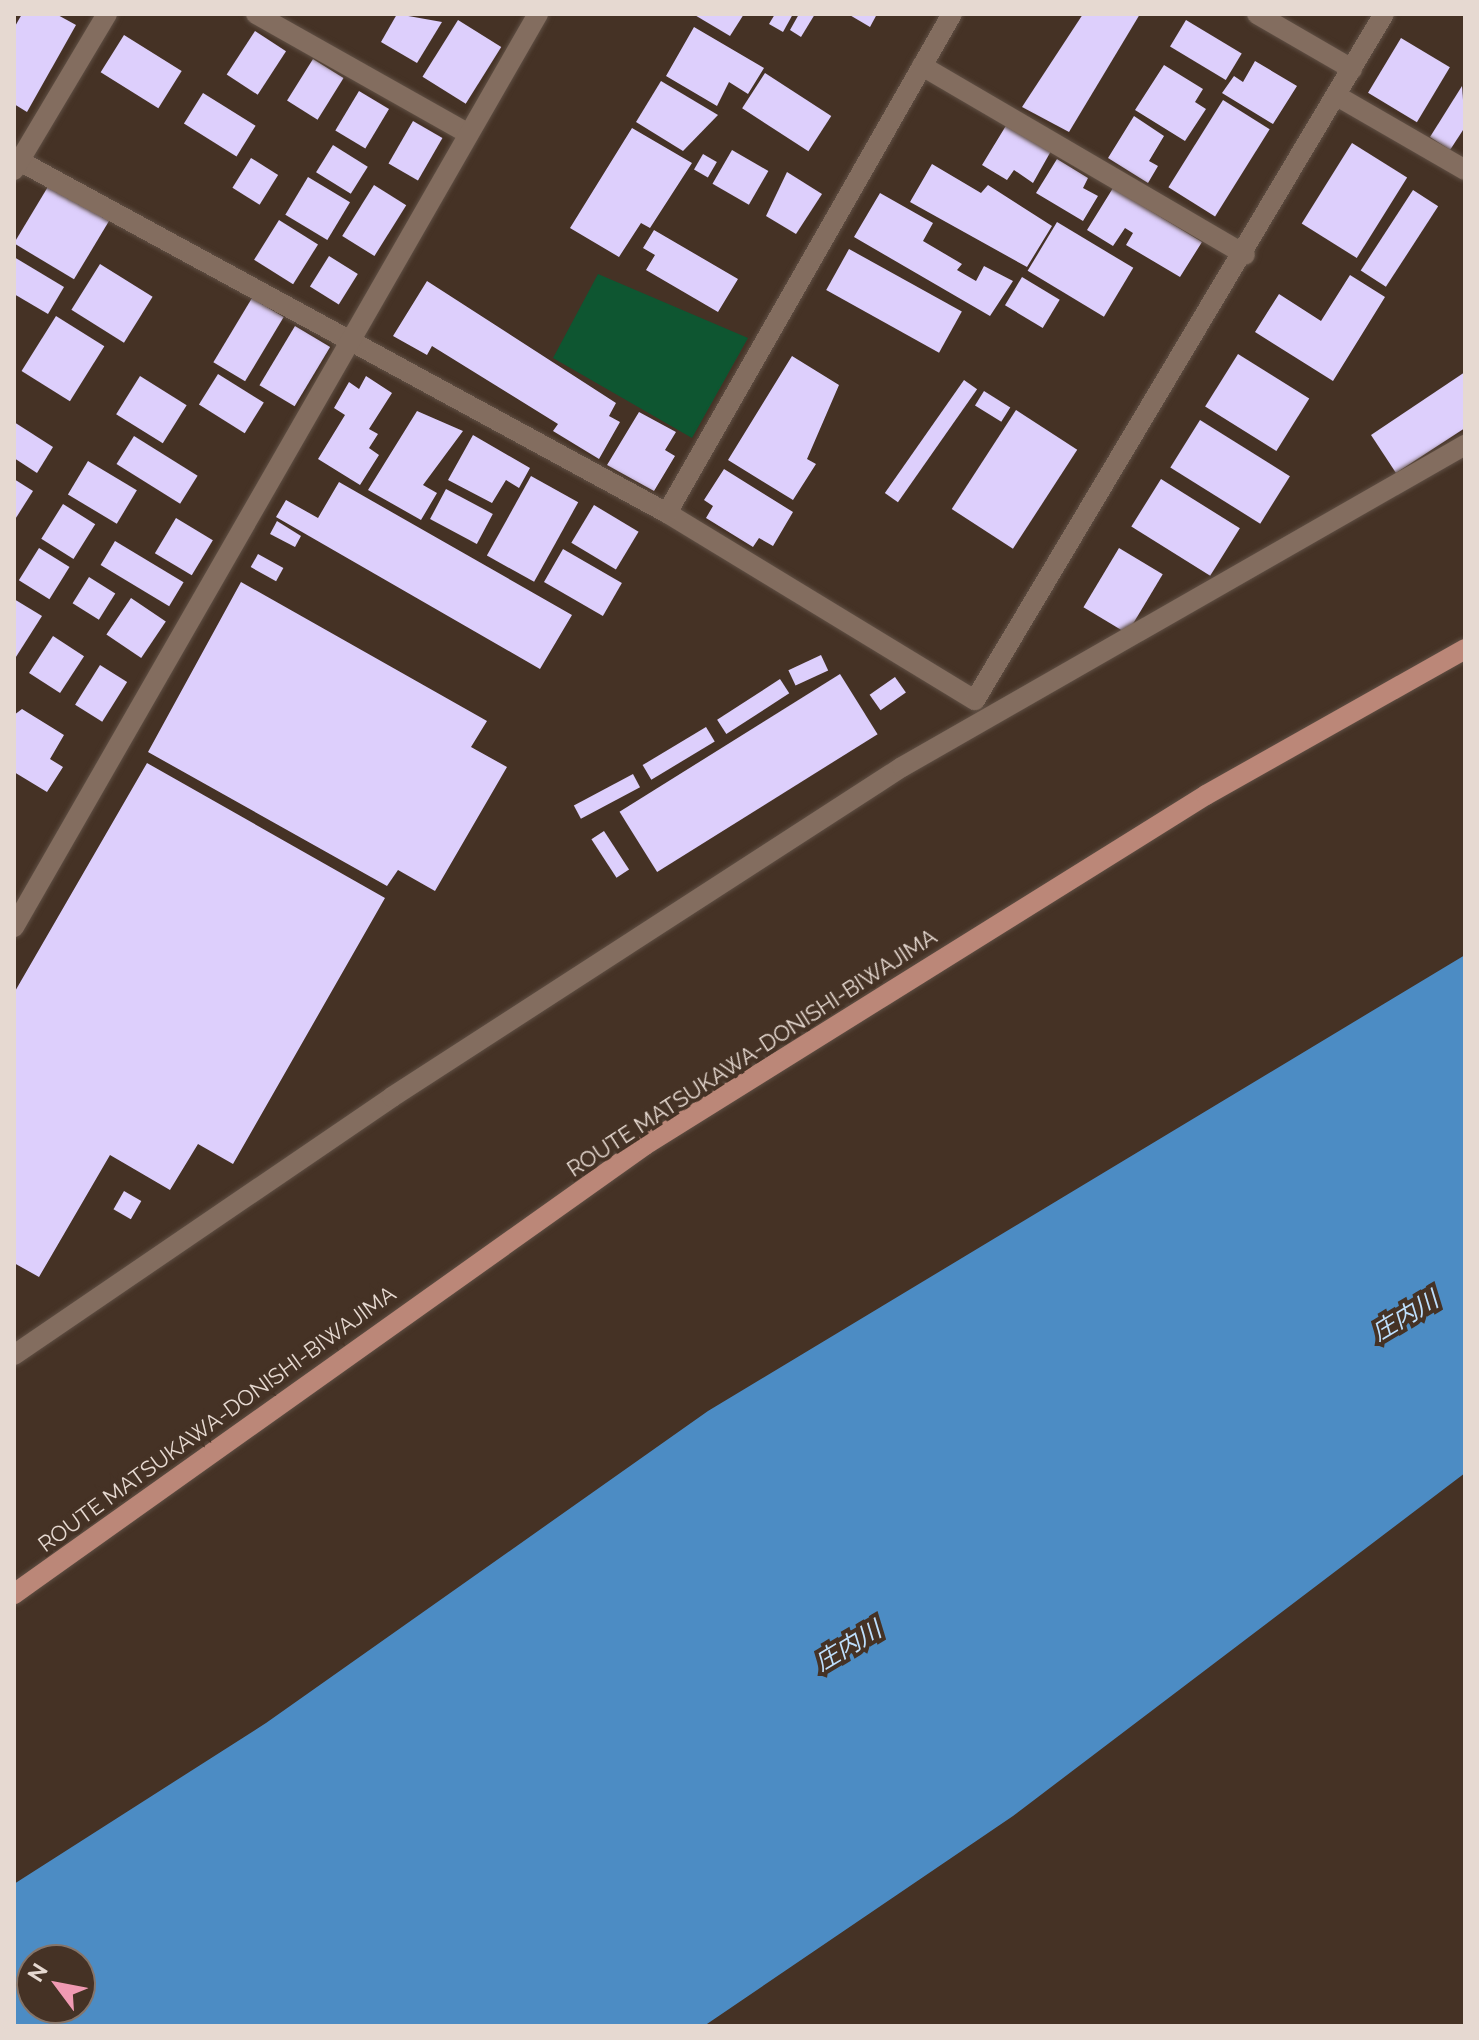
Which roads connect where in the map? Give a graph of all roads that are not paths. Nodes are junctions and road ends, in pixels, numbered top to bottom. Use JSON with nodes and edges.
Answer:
{"nodes":[{"id":1,"x":107,"y":14,"type":"edge"},
{"id":2,"x":256,"y":14,"type":"edge"},
{"id":3,"x":538,"y":14,"type":"edge"},
{"id":4,"x":952,"y":14,"type":"edge"},
{"id":5,"x":1257,"y":14,"type":"edge"},
{"id":6,"x":1384,"y":14,"type":"edge"},
{"id":7,"x":922,"y":66,"type":"junction"},
{"id":8,"x":1352,"y":69,"type":"junction"},
{"id":9,"x":1337,"y":96,"type":"junction"},
{"id":10,"x":469,"y":134,"type":"junction"},
{"id":11,"x":16,"y":163,"type":"edge"},
{"id":12,"x":1465,"y":170,"type":"edge"},
{"id":13,"x":1245,"y":255,"type":"junction"},
{"id":14,"x":353,"y":336,"type":"junction"},
{"id":15,"x":1465,"y":445,"type":"edge"},
{"id":16,"x":667,"y":513,"type":"junction"},
{"id":17,"x":1465,"y":649,"type":"edge"},
{"id":18,"x":975,"y":700,"type":"junction"},
{"id":19,"x":997,"y":713,"type":"junction"},
{"id":20,"x":14,"y":927,"type":"edge"},
{"id":21,"x":14,"y":1355,"type":"edge"},
{"id":22,"x":14,"y":1594,"type":"edge"}],
"edges":[{"from":1,"to":11,"type":"street"},
{"from":2,"to":10,"type":"street"},
{"from":3,"to":10,"type":"street"},
{"from":4,"to":7,"type":"street"},
{"from":5,"to":8,"type":"street"},
{"from":6,"to":8,"type":"street"},
{"from":7,"to":13,"type":"street"},
{"from":7,"to":16,"type":"street"},
{"from":8,"to":9,"type":"street"},
{"from":9,"to":12,"type":"street"},
{"from":9,"to":13,"type":"street"},
{"from":10,"to":14,"type":"street"},
{"from":11,"to":14,"type":"street"},
{"from":13,"to":18,"type":"street"},
{"from":14,"to":16,"type":"street"},
{"from":14,"to":20,"type":"street"},
{"from":15,"to":19,"type":"street"},
{"from":16,"to":18,"type":"street"},
{"from":17,"to":22,"type":"main road","name":"ROUTE MATSUKAWA-DONISHI-BIWAJIMA"},
{"from":18,"to":19,"type":"street"},
{"from":19,"to":21,"type":"street"}]}
